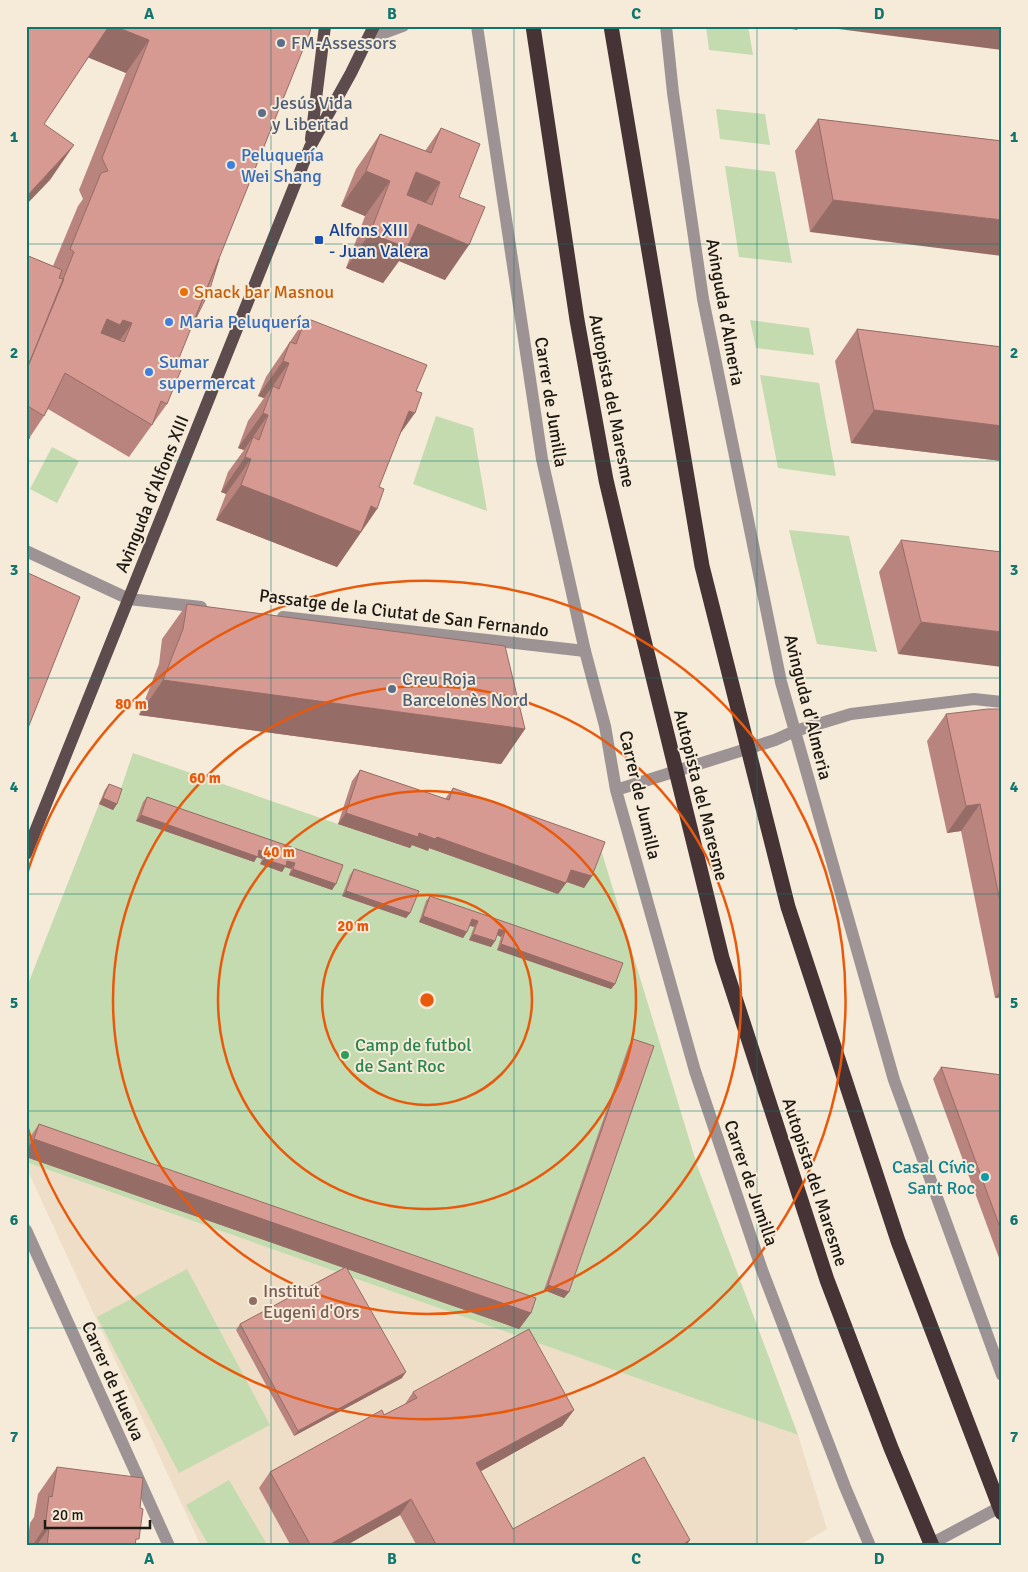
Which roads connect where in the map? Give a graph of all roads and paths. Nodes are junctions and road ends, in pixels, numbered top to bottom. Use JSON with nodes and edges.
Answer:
{"nodes":[{"id":1,"x":325,"y":26,"type":"edge"},
{"id":2,"x":374,"y":26,"type":"edge"},
{"id":3,"x":403,"y":26,"type":"edge"},
{"id":4,"x":477,"y":26,"type":"edge"},
{"id":5,"x":533,"y":26,"type":"edge"},
{"id":6,"x":611,"y":26,"type":"edge"},
{"id":7,"x":666,"y":26,"type":"edge"},
{"id":8,"x":368,"y":39,"type":"junction"},
{"id":9,"x":310,"y":147,"type":"junction"},
{"id":10,"x":26,"y":551,"type":"edge"},
{"id":11,"x":130,"y":599,"type":"junction"},
{"id":12,"x":214,"y":609,"type":"edge"},
{"id":13,"x":272,"y":616,"type":"edge"},
{"id":14,"x":585,"y":651,"type":"junction"},
{"id":15,"x":1002,"y":702,"type":"edge"},
{"id":16,"x":795,"y":731,"type":"junction"},
{"id":17,"x":616,"y":790,"type":"junction"},
{"id":18,"x":26,"y":854,"type":"edge"},
{"id":19,"x":26,"y":1230,"type":"edge"},
{"id":20,"x":1002,"y":1375,"type":"edge"},
{"id":21,"x":1002,"y":1506,"type":"edge"},
{"id":22,"x":1002,"y":1513,"type":"edge"},
{"id":23,"x":168,"y":1546,"type":"edge"},
{"id":24,"x":870,"y":1546,"type":"edge"},
{"id":25,"x":927,"y":1546,"type":"edge"},
{"id":26,"x":932,"y":1546,"type":"edge"}],
"edges":[{"from":1,"to":9,"type":"main road","name":"Avinguda d'Alfons XIII"},
{"from":2,"to":8,"type":"main road","name":"Avinguda d'Alfons XIII"},
{"from":3,"to":8,"type":"street"},
{"from":4,"to":14,"type":"street","name":"Carrer de Jumilla"},
{"from":5,"to":26,"type":"highway","name":"Autopista del Maresme","bridge":true},
{"from":6,"to":22,"type":"highway","bridge":true},
{"from":7,"to":16,"type":"street","name":"Avinguda d'Almeria"},
{"from":8,"to":9,"type":"main road","name":"Avinguda d'Alfons XIII"},
{"from":9,"to":11,"type":"main road","name":"Avinguda d'Alfons XIII"},
{"from":10,"to":11,"type":"street"},
{"from":11,"to":12,"type":"street"},
{"from":11,"to":18,"type":"main road","name":"Avinguda d'Alfons XIII"},
{"from":13,"to":14,"type":"street","name":"Passatge de la Ciutat de San Fernando"},
{"from":14,"to":17,"type":"street","name":"Carrer de Jumilla"},
{"from":15,"to":16,"type":"street"},
{"from":16,"to":17,"type":"street"},
{"from":16,"to":20,"type":"street","name":"Avinguda d'Almeria"},
{"from":17,"to":24,"type":"street","name":"Carrer de Jumilla"},
{"from":19,"to":23,"type":"street","name":"Carrer de Huelva"},
{"from":21,"to":25,"type":"street"}]}
